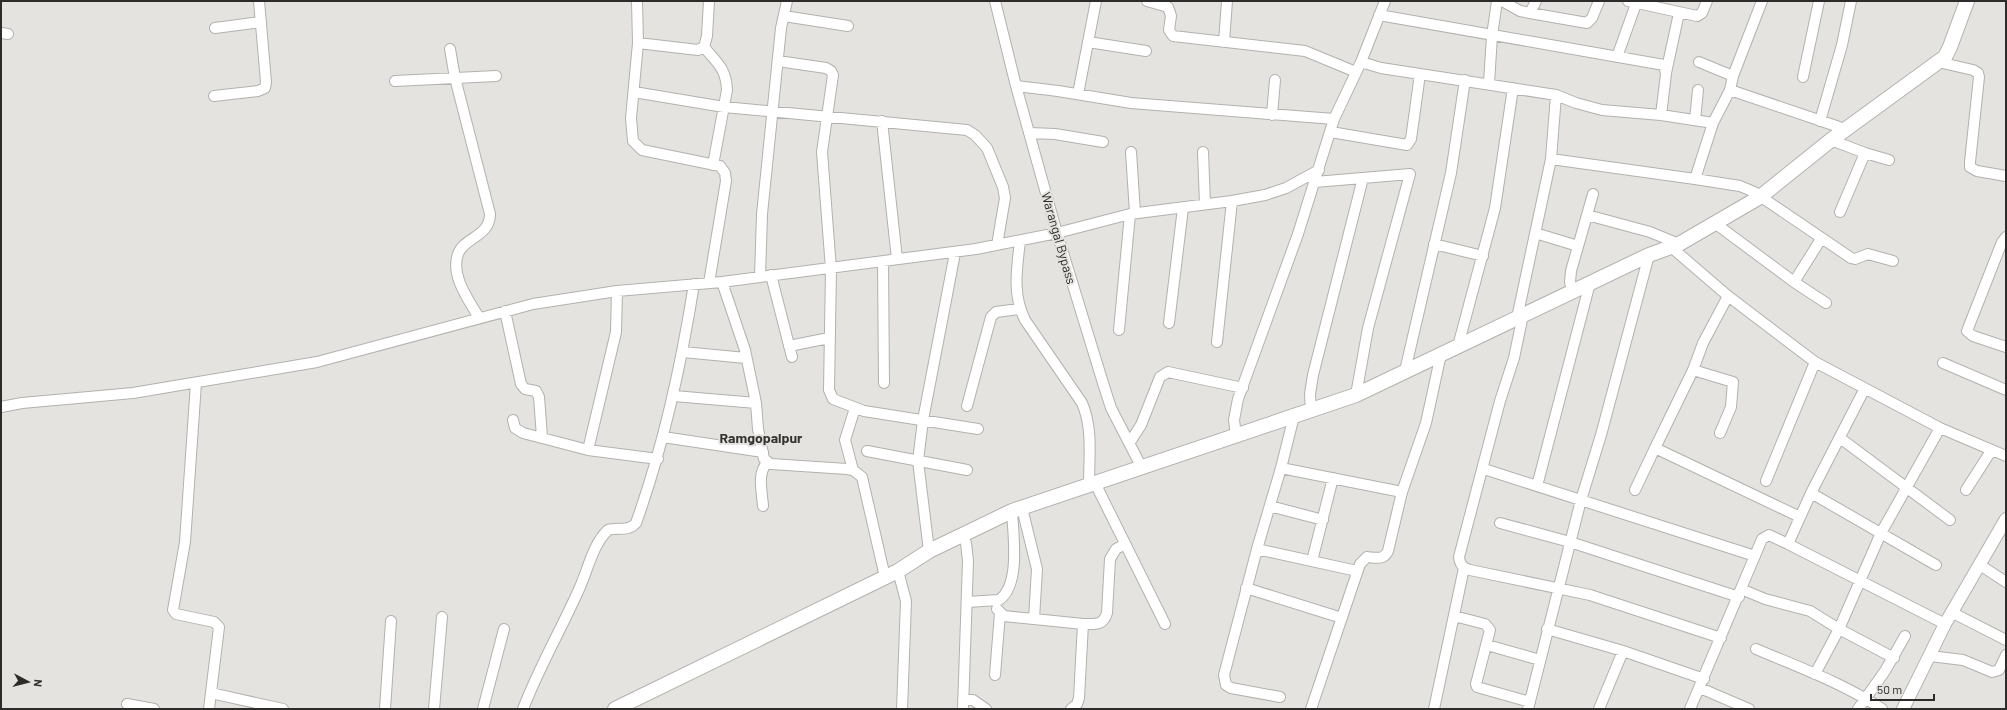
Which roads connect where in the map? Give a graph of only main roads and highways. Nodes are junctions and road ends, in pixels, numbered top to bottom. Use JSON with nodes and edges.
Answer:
{"nodes":[{"id":1,"x":1967,"y":1,"type":"edge"},
{"id":2,"x":615,"y":709,"type":"edge"}],
"edges":[{"from":1,"to":2,"type":"main road"}]}
